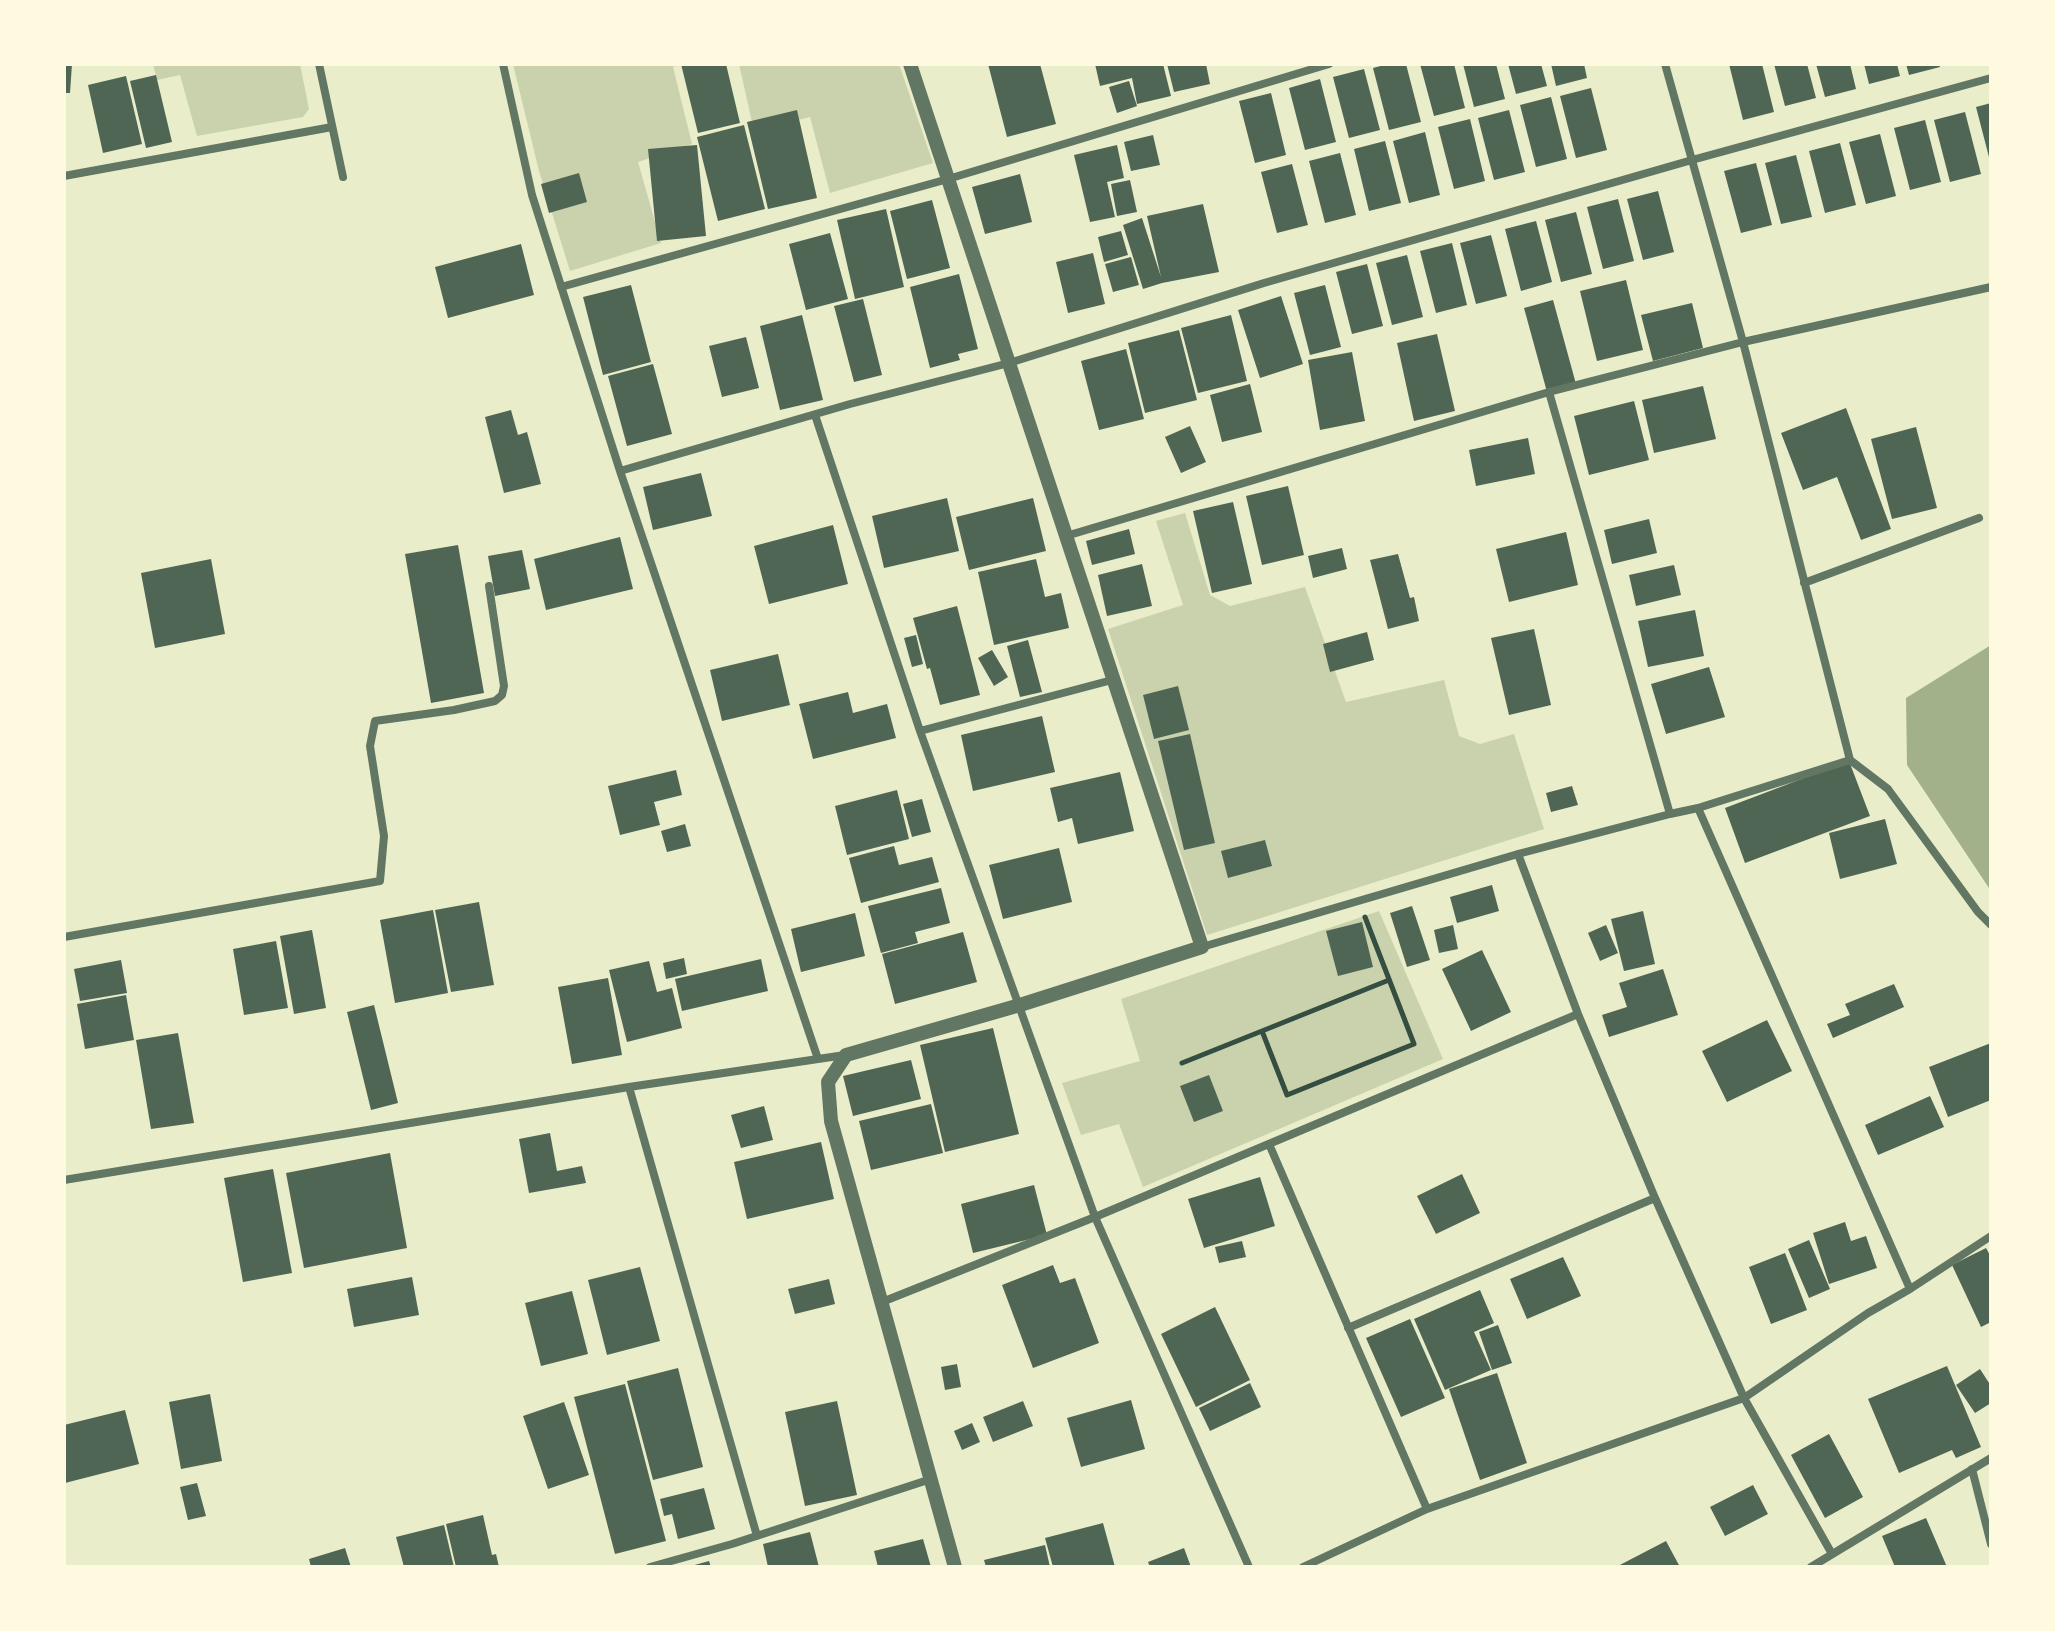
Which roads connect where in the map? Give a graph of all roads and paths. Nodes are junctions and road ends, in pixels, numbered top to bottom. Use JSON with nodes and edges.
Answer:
{"nodes":[{"id":1,"x":319,"y":64,"type":"edge"},
{"id":2,"x":503,"y":64,"type":"edge"},
{"id":3,"x":910,"y":64,"type":"edge"},
{"id":4,"x":1329,"y":64,"type":"edge"},
{"id":5,"x":1665,"y":64,"type":"edge"},
{"id":6,"x":1991,"y":78,"type":"edge"},
{"id":7,"x":332,"y":127,"type":"junction"},
{"id":8,"x":1692,"y":160,"type":"junction"},
{"id":9,"x":64,"y":176,"type":"edge"},
{"id":10,"x":343,"y":177,"type":"dead end"},
{"id":11,"x":948,"y":179,"type":"junction"},
{"id":12,"x":561,"y":287,"type":"junction"},
{"id":13,"x":1991,"y":287,"type":"edge"},
{"id":14,"x":1743,"y":342,"type":"junction"},
{"id":15,"x":1009,"y":363,"type":"junction"},
{"id":16,"x":1549,"y":392,"type":"junction"},
{"id":17,"x":815,"y":415,"type":"junction"},
{"id":18,"x":620,"y":471,"type":"junction"},
{"id":19,"x":1979,"y":518,"type":"dead end"},
{"id":20,"x":1065,"y":537,"type":"junction"},
{"id":21,"x":1804,"y":583,"type":"junction"},
{"id":22,"x":489,"y":586,"type":"dead end"},
{"id":23,"x":1112,"y":680,"type":"junction"},
{"id":24,"x":920,"y":731,"type":"junction"},
{"id":25,"x":1850,"y":760,"type":"junction"},
{"id":26,"x":1698,"y":808,"type":"junction"},
{"id":27,"x":1670,"y":814,"type":"junction"},
{"id":28,"x":1518,"y":854,"type":"junction"},
{"id":29,"x":1359,"y":901,"type":"junction"},
{"id":30,"x":1991,"y":925,"type":"edge"},
{"id":31,"x":64,"y":937,"type":"edge"},
{"id":32,"x":1202,"y":947,"type":"junction"},
{"id":33,"x":1389,"y":980,"type":"junction"},
{"id":34,"x":1020,"y":1005,"type":"junction"},
{"id":35,"x":1578,"y":1014,"type":"junction"},
{"id":36,"x":1262,"y":1031,"type":"junction"},
{"id":37,"x":846,"y":1055,"type":"junction"},
{"id":38,"x":818,"y":1059,"type":"junction"},
{"id":39,"x":1182,"y":1063,"type":"dead end"},
{"id":40,"x":629,"y":1087,"type":"junction"},
{"id":41,"x":1269,"y":1144,"type":"junction"},
{"id":42,"x":64,"y":1180,"type":"edge"},
{"id":43,"x":1655,"y":1198,"type":"junction"},
{"id":44,"x":1095,"y":1217,"type":"junction"},
{"id":45,"x":1991,"y":1236,"type":"edge"},
{"id":46,"x":1910,"y":1289,"type":"junction"},
{"id":47,"x":882,"y":1302,"type":"junction"},
{"id":48,"x":1348,"y":1328,"type":"junction"},
{"id":49,"x":1744,"y":1398,"type":"junction"},
{"id":50,"x":1991,"y":1458,"type":"edge"},
{"id":51,"x":1972,"y":1469,"type":"junction"},
{"id":52,"x":931,"y":1479,"type":"junction"},
{"id":53,"x":1427,"y":1509,"type":"junction"},
{"id":54,"x":757,"y":1536,"type":"junction"},
{"id":55,"x":1991,"y":1544,"type":"edge"},
{"id":56,"x":1832,"y":1554,"type":"junction"},
{"id":57,"x":650,"y":1567,"type":"edge"},
{"id":58,"x":955,"y":1567,"type":"edge"},
{"id":59,"x":1249,"y":1567,"type":"edge"},
{"id":60,"x":1303,"y":1567,"type":"edge"},
{"id":61,"x":1811,"y":1567,"type":"edge"}],
"edges":[{"from":1,"to":7,"type":"street"},
{"from":2,"to":12,"type":"street"},
{"from":3,"to":11,"type":"street"},
{"from":4,"to":11,"type":"street"},
{"from":5,"to":8,"type":"street"},
{"from":6,"to":8,"type":"street"},
{"from":7,"to":9,"type":"street"},
{"from":7,"to":10,"type":"street"},
{"from":8,"to":14,"type":"street"},
{"from":8,"to":15,"type":"street"},
{"from":11,"to":12,"type":"street"},
{"from":11,"to":15,"type":"street"},
{"from":12,"to":18,"type":"street"},
{"from":13,"to":14,"type":"street"},
{"from":14,"to":16,"type":"street"},
{"from":14,"to":21,"type":"street"},
{"from":15,"to":17,"type":"street"},
{"from":15,"to":20,"type":"street"},
{"from":16,"to":20,"type":"street"},
{"from":16,"to":27,"type":"street"},
{"from":17,"to":18,"type":"street"},
{"from":17,"to":24,"type":"street"},
{"from":18,"to":38,"type":"street"},
{"from":19,"to":21,"type":"street"},
{"from":20,"to":23,"type":"street"},
{"from":21,"to":25,"type":"street"},
{"from":22,"to":31,"type":"street"},
{"from":23,"to":24,"type":"street"},
{"from":23,"to":32,"type":"street"},
{"from":24,"to":34,"type":"street"},
{"from":25,"to":26,"type":"street"},
{"from":25,"to":30,"type":"street"},
{"from":26,"to":27,"type":"street"},
{"from":26,"to":46,"type":"street"},
{"from":27,"to":28,"type":"street"},
{"from":28,"to":29,"type":"street"},
{"from":28,"to":35,"type":"street"},
{"from":29,"to":32,"type":"street"},
{"from":29,"to":33,"type":"path"},
{"from":32,"to":34,"type":"street"},
{"from":33,"to":36,"type":"path"},
{"from":33,"to":36,"type":"path"},
{"from":34,"to":37,"type":"street"},
{"from":34,"to":44,"type":"street"},
{"from":35,"to":41,"type":"street"},
{"from":35,"to":43,"type":"street"},
{"from":36,"to":39,"type":"path"},
{"from":37,"to":38,"type":"street"},
{"from":37,"to":47,"type":"street"},
{"from":38,"to":40,"type":"street"},
{"from":40,"to":42,"type":"street"},
{"from":40,"to":54,"type":"street"},
{"from":41,"to":44,"type":"street"},
{"from":41,"to":48,"type":"street"},
{"from":43,"to":48,"type":"street"},
{"from":43,"to":49,"type":"street"},
{"from":44,"to":47,"type":"street"},
{"from":44,"to":59,"type":"street"},
{"from":45,"to":46,"type":"street"},
{"from":46,"to":49,"type":"street"},
{"from":47,"to":52,"type":"street"},
{"from":48,"to":53,"type":"street"},
{"from":49,"to":53,"type":"street"},
{"from":49,"to":56,"type":"street"},
{"from":50,"to":51,"type":"street"},
{"from":51,"to":55,"type":"street"},
{"from":51,"to":56,"type":"street"},
{"from":52,"to":54,"type":"street"},
{"from":52,"to":58,"type":"street"},
{"from":53,"to":60,"type":"street"},
{"from":54,"to":57,"type":"street"},
{"from":56,"to":61,"type":"street"}]}
